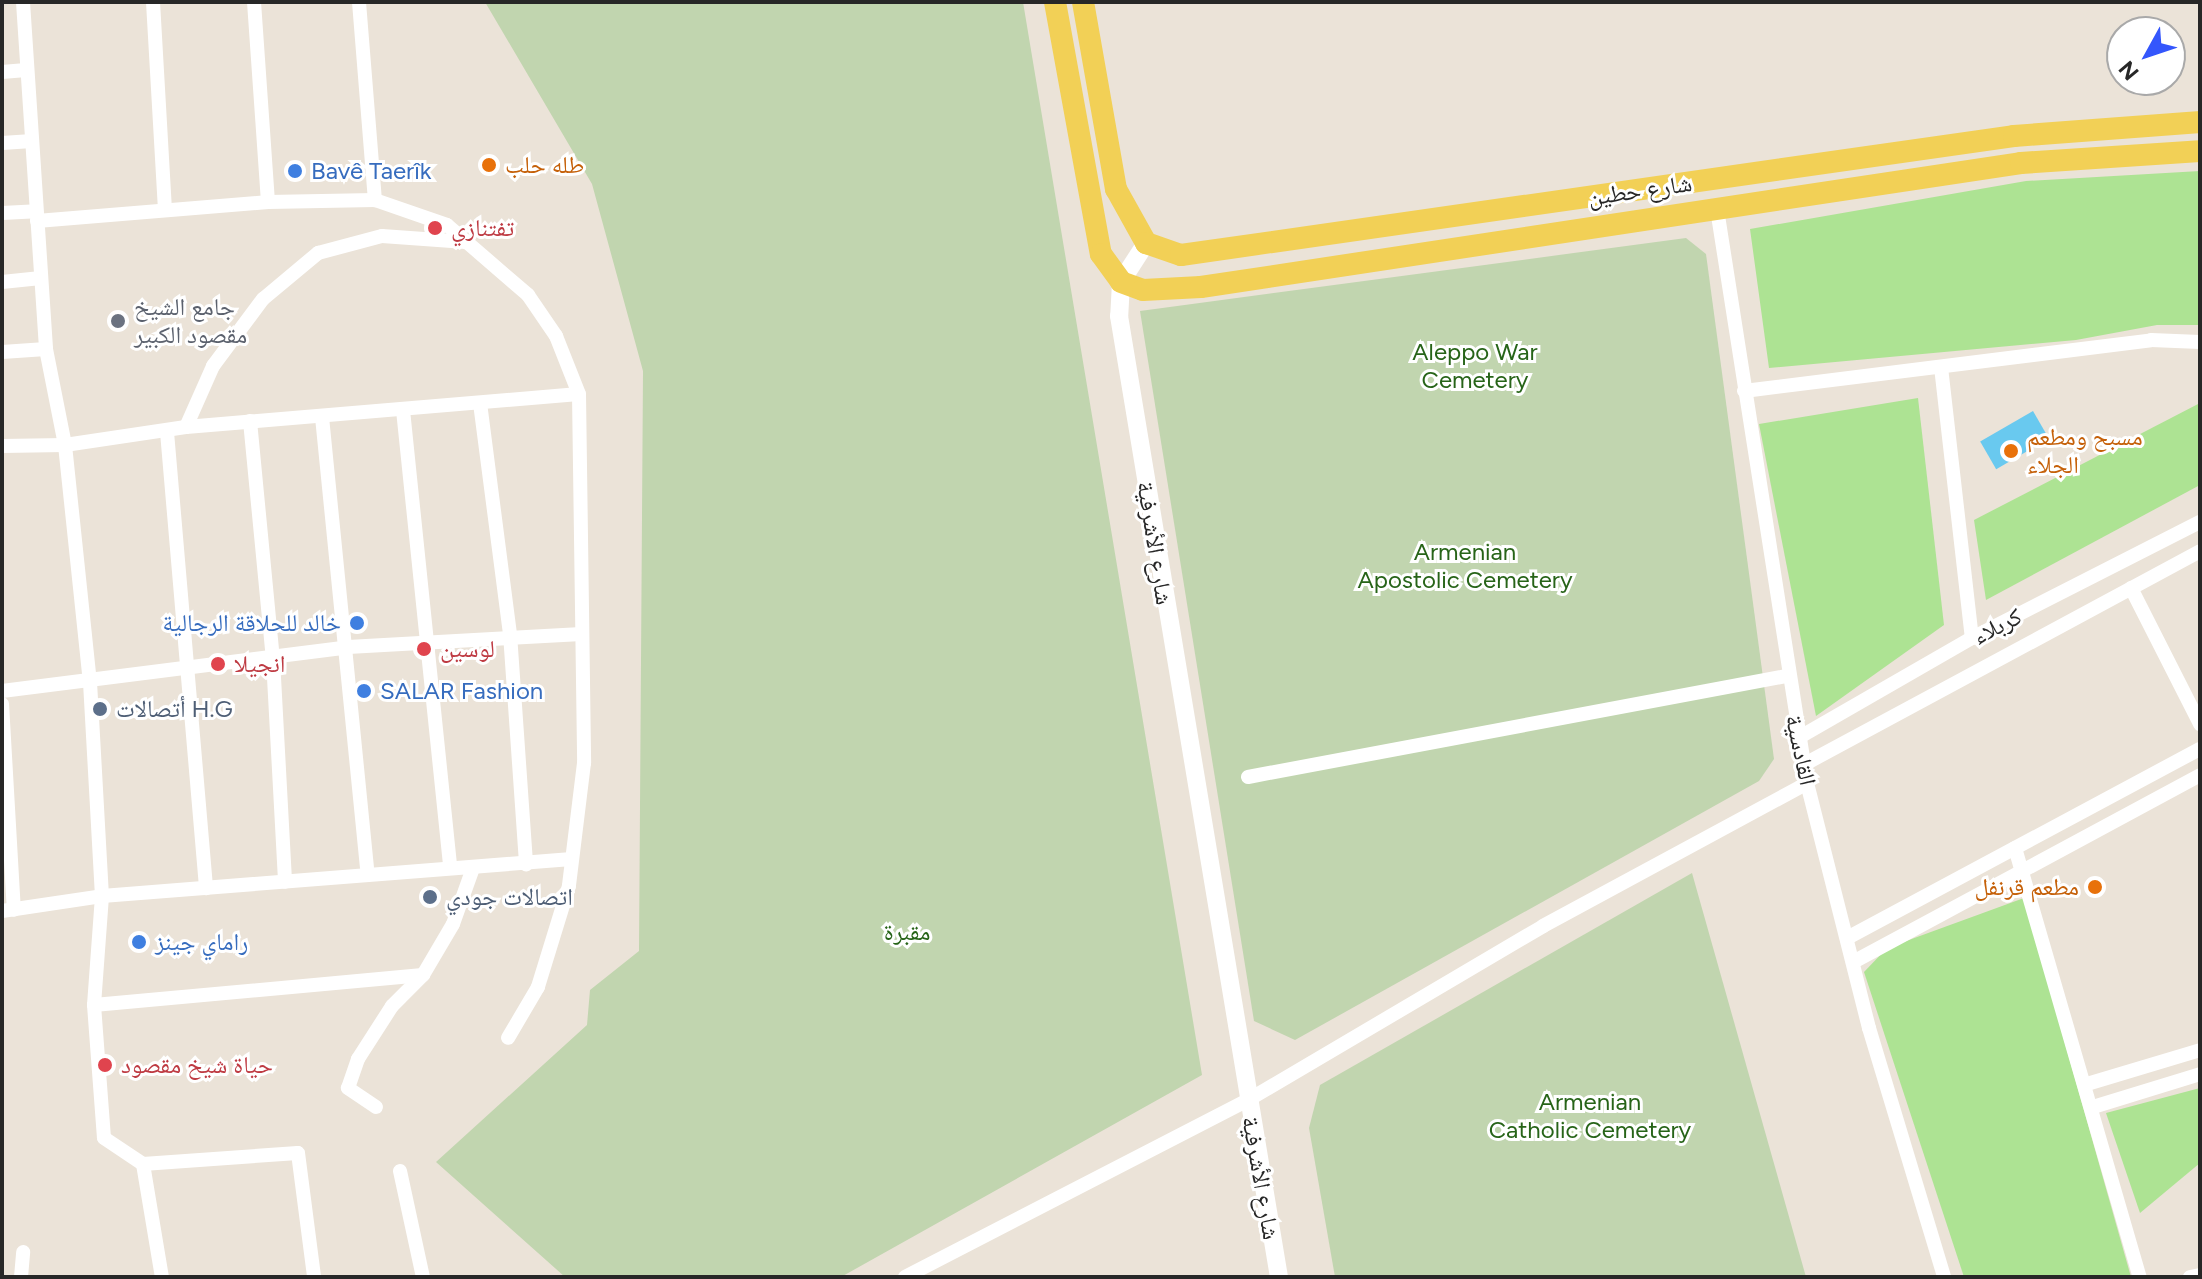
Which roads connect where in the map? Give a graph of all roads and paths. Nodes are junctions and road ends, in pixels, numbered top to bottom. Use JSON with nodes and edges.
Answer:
{"nodes":[{"id":1,"x":23,"y":2,"type":"edge"},
{"id":2,"x":153,"y":2,"type":"edge"},
{"id":3,"x":254,"y":2,"type":"edge"},
{"id":4,"x":359,"y":2,"type":"edge"},
{"id":5,"x":1055,"y":2,"type":"edge"},
{"id":6,"x":1083,"y":2,"type":"edge"},
{"id":7,"x":26,"y":70,"type":"junction"},
{"id":8,"x":2,"y":72,"type":"edge"},
{"id":9,"x":2200,"y":122,"type":"edge"},
{"id":10,"x":32,"y":141,"type":"junction"},
{"id":11,"x":2,"y":143,"type":"edge"},
{"id":12,"x":2200,"y":151,"type":"edge"},
{"id":13,"x":375,"y":200,"type":"junction"},
{"id":14,"x":268,"y":202,"type":"junction"},
{"id":15,"x":1717,"y":209,"type":"junction"},
{"id":16,"x":165,"y":210,"type":"junction"},
{"id":17,"x":2,"y":213,"type":"edge"},
{"id":18,"x":37,"y":216,"type":"junction"},
{"id":19,"x":466,"y":242,"type":"junction"},
{"id":20,"x":1146,"y":243,"type":"junction"},
{"id":21,"x":41,"y":278,"type":"junction"},
{"id":22,"x":2,"y":282,"type":"edge"},
{"id":23,"x":1121,"y":282,"type":"junction"},
{"id":24,"x":2200,"y":342,"type":"edge"},
{"id":25,"x":46,"y":349,"type":"junction"},
{"id":26,"x":2,"y":352,"type":"edge"},
{"id":27,"x":1941,"y":367,"type":"junction"},
{"id":28,"x":1744,"y":391,"type":"junction"},
{"id":29,"x":579,"y":394,"type":"junction"},
{"id":30,"x":480,"y":403,"type":"junction"},
{"id":31,"x":403,"y":410,"type":"junction"},
{"id":32,"x":322,"y":417,"type":"junction"},
{"id":33,"x":250,"y":421,"type":"junction"},
{"id":34,"x":186,"y":427,"type":"junction"},
{"id":35,"x":167,"y":432,"type":"junction"},
{"id":36,"x":65,"y":445,"type":"junction"},
{"id":37,"x":2,"y":446,"type":"edge"},
{"id":38,"x":2200,"y":522,"type":"edge"},
{"id":39,"x":2200,"y":551,"type":"edge"},
{"id":40,"x":2131,"y":588,"type":"junction"},
{"id":41,"x":510,"y":634,"type":"junction"},
{"id":42,"x":582,"y":634,"type":"junction"},
{"id":43,"x":1972,"y":638,"type":"junction"},
{"id":44,"x":430,"y":641,"type":"junction"},
{"id":45,"x":348,"y":647,"type":"junction"},
{"id":46,"x":273,"y":659,"type":"junction"},
{"id":47,"x":187,"y":664,"type":"junction"},
{"id":48,"x":1786,"y":676,"type":"junction"},
{"id":49,"x":90,"y":682,"type":"junction"},
{"id":50,"x":2,"y":691,"type":"edge"},
{"id":51,"x":2,"y":704,"type":"edge"},
{"id":52,"x":2200,"y":724,"type":"edge"},
{"id":53,"x":1798,"y":738,"type":"junction"},
{"id":54,"x":2200,"y":749,"type":"edge"},
{"id":55,"x":1803,"y":765,"type":"junction"},
{"id":56,"x":2200,"y":775,"type":"edge"},
{"id":57,"x":1248,"y":777,"type":"dead end"},
{"id":58,"x":1807,"y":783,"type":"junction"},
{"id":59,"x":2015,"y":848,"type":"junction"},
{"id":60,"x":572,"y":859,"type":"junction"},
{"id":61,"x":526,"y":864,"type":"junction"},
{"id":62,"x":450,"y":868,"type":"junction"},
{"id":63,"x":473,"y":868,"type":"junction"},
{"id":64,"x":2023,"y":870,"type":"junction"},
{"id":65,"x":368,"y":875,"type":"junction"},
{"id":66,"x":285,"y":882,"type":"junction"},
{"id":67,"x":206,"y":888,"type":"junction"},
{"id":68,"x":102,"y":896,"type":"junction"},
{"id":69,"x":8,"y":910,"type":"edge"},
{"id":70,"x":1849,"y":937,"type":"junction"},
{"id":71,"x":1855,"y":961,"type":"junction"},
{"id":72,"x":423,"y":975,"type":"junction"},
{"id":73,"x":94,"y":1005,"type":"junction"},
{"id":74,"x":508,"y":1038,"type":"dead end"},
{"id":75,"x":2200,"y":1050,"type":"edge"},
{"id":76,"x":2200,"y":1074,"type":"edge"},
{"id":77,"x":2087,"y":1084,"type":"junction"},
{"id":78,"x":1248,"y":1100,"type":"junction"},
{"id":79,"x":376,"y":1107,"type":"dead end"},
{"id":80,"x":2093,"y":1107,"type":"junction"},
{"id":81,"x":143,"y":1164,"type":"junction"},
{"id":82,"x":400,"y":1171,"type":"dead end"},
{"id":83,"x":23,"y":1252,"type":"dead end"},
{"id":84,"x":2200,"y":1275,"type":"edge"},
{"id":85,"x":21,"y":1277,"type":"edge"},
{"id":86,"x":162,"y":1277,"type":"edge"},
{"id":87,"x":314,"y":1277,"type":"edge"},
{"id":88,"x":423,"y":1277,"type":"edge"},
{"id":89,"x":905,"y":1277,"type":"edge"},
{"id":90,"x":1279,"y":1277,"type":"edge"},
{"id":91,"x":1944,"y":1277,"type":"edge"},
{"id":92,"x":2140,"y":1277,"type":"edge"},
{"id":93,"x":2190,"y":1277,"type":"edge"}],
"edges":[{"from":1,"to":7,"type":"street"},
{"from":2,"to":16,"type":"street"},
{"from":3,"to":14,"type":"street"},
{"from":4,"to":13,"type":"street"},
{"from":5,"to":23,"type":"main road"},
{"from":6,"to":20,"type":"main road"},
{"from":7,"to":8,"type":"street"},
{"from":7,"to":10,"type":"street"},
{"from":9,"to":20,"type":"main road","name":"شارع حطين"},
{"from":10,"to":11,"type":"street"},
{"from":10,"to":18,"type":"street"},
{"from":12,"to":15,"type":"main road","name":"شارع حطين"},
{"from":13,"to":14,"type":"street"},
{"from":13,"to":19,"type":"street"},
{"from":14,"to":16,"type":"street"},
{"from":15,"to":23,"type":"main road","name":"شارع حطين"},
{"from":15,"to":28,"type":"street","name":"القادسية"},
{"from":16,"to":18,"type":"street"},
{"from":17,"to":18,"type":"street"},
{"from":18,"to":21,"type":"street"},
{"from":19,"to":29,"type":"street"},
{"from":19,"to":34,"type":"street"},
{"from":20,"to":23,"type":"street"},
{"from":21,"to":22,"type":"street"},
{"from":21,"to":25,"type":"street"},
{"from":23,"to":78,"type":"street","name":"شارع الأشرفية"},
{"from":24,"to":27,"type":"street"},
{"from":25,"to":26,"type":"street"},
{"from":25,"to":36,"type":"street"},
{"from":27,"to":28,"type":"street"},
{"from":27,"to":43,"type":"street"},
{"from":28,"to":48,"type":"street","name":"القادسية"},
{"from":29,"to":30,"type":"street"},
{"from":29,"to":42,"type":"street"},
{"from":30,"to":31,"type":"street"},
{"from":30,"to":41,"type":"street"},
{"from":31,"to":32,"type":"street"},
{"from":31,"to":44,"type":"street"},
{"from":32,"to":33,"type":"street"},
{"from":32,"to":45,"type":"street"},
{"from":33,"to":34,"type":"street"},
{"from":33,"to":46,"type":"street"},
{"from":34,"to":35,"type":"street"},
{"from":35,"to":36,"type":"street"},
{"from":35,"to":47,"type":"street"},
{"from":36,"to":37,"type":"street"},
{"from":36,"to":49,"type":"street"},
{"from":38,"to":43,"type":"street","name":"كربلاء"},
{"from":39,"to":40,"type":"street","name":"كربلاء"},
{"from":40,"to":52,"type":"street"},
{"from":40,"to":55,"type":"street","name":"كربلاء"},
{"from":41,"to":42,"type":"street"},
{"from":41,"to":44,"type":"street"},
{"from":41,"to":61,"type":"street"},
{"from":42,"to":60,"type":"street"},
{"from":43,"to":53,"type":"street","name":"كربلاء"},
{"from":44,"to":45,"type":"street"},
{"from":44,"to":62,"type":"street"},
{"from":45,"to":46,"type":"street"},
{"from":45,"to":65,"type":"street"},
{"from":46,"to":47,"type":"street"},
{"from":46,"to":66,"type":"street"},
{"from":47,"to":49,"type":"street"},
{"from":47,"to":67,"type":"street"},
{"from":48,"to":53,"type":"street","name":"القادسية"},
{"from":48,"to":57,"type":"street"},
{"from":49,"to":50,"type":"street"},
{"from":49,"to":68,"type":"street"},
{"from":51,"to":69,"type":"street"},
{"from":53,"to":55,"type":"street","name":"القادسية"},
{"from":54,"to":59,"type":"street"},
{"from":55,"to":58,"type":"street","name":"القادسية"},
{"from":56,"to":64,"type":"street"},
{"from":58,"to":70,"type":"street","name":"القادسية"},
{"from":58,"to":78,"type":"street"},
{"from":59,"to":64,"type":"street"},
{"from":59,"to":70,"type":"street"},
{"from":60,"to":61,"type":"street"},
{"from":60,"to":74,"type":"street"},
{"from":61,"to":63,"type":"street"},
{"from":62,"to":63,"type":"street"},
{"from":62,"to":65,"type":"street"},
{"from":63,"to":72,"type":"street"},
{"from":64,"to":71,"type":"street"},
{"from":64,"to":77,"type":"street"},
{"from":65,"to":66,"type":"street"},
{"from":66,"to":67,"type":"street"},
{"from":67,"to":68,"type":"street"},
{"from":68,"to":69,"type":"street"},
{"from":68,"to":73,"type":"street"},
{"from":70,"to":71,"type":"street","name":"القادسية"},
{"from":71,"to":91,"type":"street","name":"القادسية"},
{"from":72,"to":73,"type":"street"},
{"from":72,"to":79,"type":"street"},
{"from":73,"to":81,"type":"street"},
{"from":75,"to":77,"type":"street"},
{"from":76,"to":80,"type":"street"},
{"from":77,"to":80,"type":"street"},
{"from":78,"to":89,"type":"street"},
{"from":78,"to":90,"type":"street","name":"شارع الأشرفية"},
{"from":80,"to":92,"type":"street"},
{"from":81,"to":86,"type":"street"},
{"from":81,"to":87,"type":"street"},
{"from":82,"to":88,"type":"street"},
{"from":83,"to":85,"type":"street"},
{"from":84,"to":93,"type":"street"}]}
